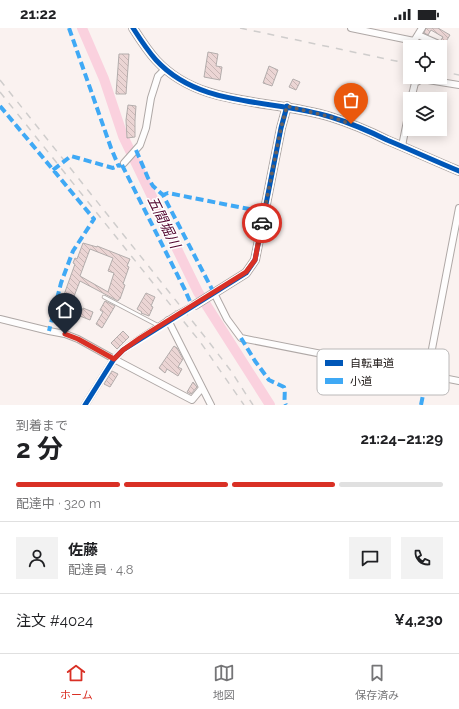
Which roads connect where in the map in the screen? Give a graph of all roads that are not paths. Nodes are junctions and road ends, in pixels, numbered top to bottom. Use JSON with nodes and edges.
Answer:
{"nodes":[{"id":1,"x":133,"y":28,"type":"edge"},
{"id":2,"x":351,"y":28,"type":"edge"},
{"id":3,"x":422,"y":28,"type":"edge"},
{"id":4,"x":418,"y":35,"type":"junction"},
{"id":5,"x":430,"y":40,"type":"edge"},
{"id":6,"x":165,"y":69,"type":"junction"},
{"id":7,"x":459,"y":85,"type":"edge"},
{"id":8,"x":413,"y":92,"type":"edge"},
{"id":9,"x":287,"y":106,"type":"junction"},
{"id":10,"x":404,"y":136,"type":"edge"},
{"id":11,"x":402,"y":146,"type":"junction"},
{"id":12,"x":124,"y":162,"type":"dead end"},
{"id":13,"x":459,"y":171,"type":"edge"},
{"id":14,"x":459,"y":208,"type":"edge"},
{"id":15,"x":214,"y":293,"type":"junction"},
{"id":16,"x":104,"y":297,"type":"dead end"},
{"id":17,"x":195,"y":305,"type":"joint"},
{"id":18,"x":0,"y":318,"type":"edge"},
{"id":19,"x":168,"y":320,"type":"junction"},
{"id":20,"x":159,"y":326,"type":"junction"},
{"id":21,"x":432,"y":349,"type":"edge"},
{"id":22,"x":317,"y":353,"type":"edge"},
{"id":23,"x":114,"y":359,"type":"junction"},
{"id":24,"x":449,"y":379,"type":"edge"},
{"id":25,"x":459,"y":381,"type":"edge"},
{"id":26,"x":202,"y":388,"type":"junction"},
{"id":27,"x":85,"y":405,"type":"edge"},
{"id":28,"x":211,"y":405,"type":"edge"}],
"edges":[{"from":1,"to":6,"type":"street"},
{"from":2,"to":4,"type":"street"},
{"from":3,"to":4,"type":"street"},
{"from":4,"to":5,"type":"street"},
{"from":6,"to":9,"type":"street"},
{"from":6,"to":12,"type":"street"},
{"from":7,"to":8,"type":"street"},
{"from":9,"to":11,"type":"street"},
{"from":9,"to":15,"type":"street"},
{"from":10,"to":11,"type":"street"},
{"from":11,"to":13,"type":"street"},
{"from":14,"to":21,"type":"street"},
{"from":15,"to":17,"type":"street"},
{"from":15,"to":22,"type":"street"},
{"from":16,"to":20,"type":"lane"},
{"from":17,"to":19,"type":"street"},
{"from":18,"to":23,"type":"street"},
{"from":19,"to":20,"type":"street"},
{"from":19,"to":26,"type":"street"},
{"from":20,"to":23,"type":"street"},
{"from":23,"to":26,"type":"street"},
{"from":23,"to":27,"type":"street"},
{"from":24,"to":25,"type":"street"},
{"from":26,"to":28,"type":"street"}]}
